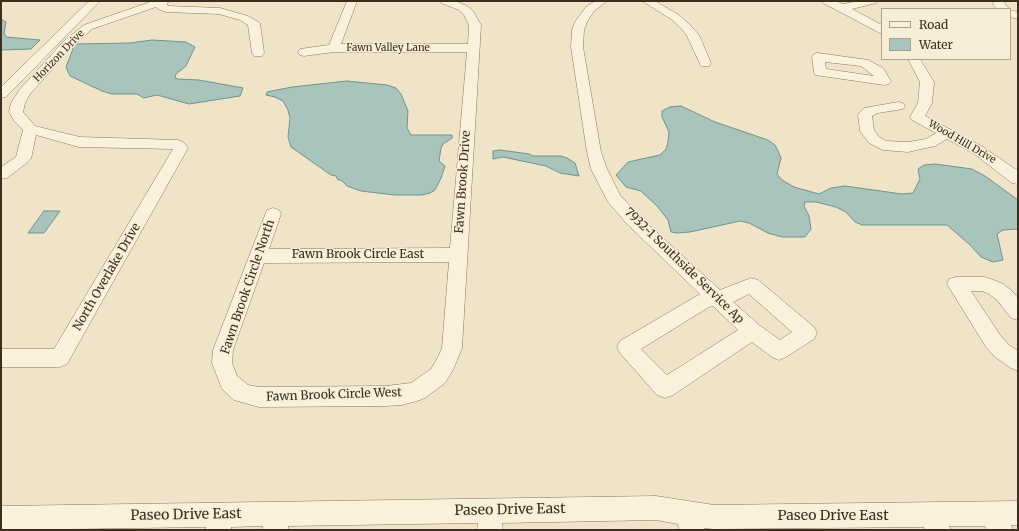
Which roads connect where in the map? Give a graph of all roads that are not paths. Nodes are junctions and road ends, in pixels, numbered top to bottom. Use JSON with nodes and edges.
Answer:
{"nodes":[{"id":1,"x":95,"y":1,"type":"edge"},
{"id":2,"x":162,"y":1,"type":"edge"},
{"id":3,"x":352,"y":1,"type":"edge"},
{"id":4,"x":445,"y":1,"type":"edge"},
{"id":5,"x":602,"y":1,"type":"edge"},
{"id":6,"x":647,"y":1,"type":"edge"},
{"id":7,"x":827,"y":1,"type":"edge"},
{"id":8,"x":872,"y":1,"type":"edge"},
{"id":9,"x":842,"y":8,"type":"junction"},
{"id":10,"x":881,"y":29,"type":"edge"},
{"id":11,"x":334,"y":48,"type":"junction"},
{"id":12,"x":473,"y":48,"type":"junction"},
{"id":13,"x":304,"y":52,"type":"dead end"},
{"id":14,"x":258,"y":53,"type":"dead end"},
{"id":15,"x":915,"y":60,"type":"edge"},
{"id":16,"x":705,"y":63,"type":"dead end"},
{"id":17,"x":884,"y":81,"type":"dead end"},
{"id":18,"x":1,"y":94,"type":"edge"},
{"id":19,"x":898,"y":106,"type":"junction"},
{"id":20,"x":917,"y":117,"type":"junction"},
{"id":21,"x":30,"y":130,"type":"junction"},
{"id":22,"x":948,"y":133,"type":"junction"},
{"id":23,"x":1,"y":174,"type":"edge"},
{"id":24,"x":1018,"y":179,"type":"edge"},
{"id":25,"x":273,"y":214,"type":"dead end"},
{"id":26,"x":458,"y":255,"type":"junction"},
{"id":27,"x":258,"y":256,"type":"junction"},
{"id":28,"x":717,"y":298,"type":"junction"},
{"id":29,"x":1018,"y":312,"type":"edge"},
{"id":30,"x":752,"y":331,"type":"junction"},
{"id":31,"x":1,"y":358,"type":"edge"},
{"id":32,"x":1018,"y":362,"type":"edge"},
{"id":33,"x":438,"y":376,"type":"joint"},
{"id":34,"x":229,"y":382,"type":"joint"},
{"id":35,"x":1018,"y":513,"type":"edge"},
{"id":36,"x":1,"y":518,"type":"edge"},
{"id":37,"x":490,"y":520,"type":"edge"},
{"id":38,"x":220,"y":522,"type":"edge"},
{"id":39,"x":277,"y":522,"type":"edge"},
{"id":40,"x":690,"y":522,"type":"edge"},
{"id":41,"x":935,"y":522,"type":"edge"},
{"id":42,"x":996,"y":522,"type":"edge"}],
"edges":[{"from":1,"to":18,"type":"street"},
{"from":2,"to":14,"type":"street"},
{"from":2,"to":21,"type":"street","name":"Horizon Drive"},
{"from":3,"to":11,"type":"street"},
{"from":4,"to":12,"type":"street","name":"Fawn Brook Drive"},
{"from":5,"to":28,"type":"street","name":"7932-1 Southside Service Ap"},
{"from":6,"to":16,"type":"street"},
{"from":7,"to":9,"type":"street"},
{"from":8,"to":9,"type":"street"},
{"from":9,"to":10,"type":"street"},
{"from":11,"to":12,"type":"street","name":"Fawn Valley Lane"},
{"from":11,"to":13,"type":"street","name":"Fawn Valley Lane"},
{"from":12,"to":26,"type":"street","name":"Fawn Brook Drive"},
{"from":15,"to":20,"type":"street","name":"Wood Hill Drive"},
{"from":17,"to":19,"type":"street"},
{"from":19,"to":20,"type":"street"},
{"from":19,"to":22,"type":"street"},
{"from":20,"to":22,"type":"street","name":"Wood Hill Drive"},
{"from":21,"to":23,"type":"street"},
{"from":21,"to":31,"type":"street","name":"North Overlake Drive"},
{"from":22,"to":24,"type":"street","name":"Wood Hill Drive"},
{"from":25,"to":27,"type":"street","name":"Fawn Brook Circle North"},
{"from":26,"to":27,"type":"street","name":"Fawn Brook Circle East"},
{"from":26,"to":33,"type":"street","name":"Fawn Brook Drive"},
{"from":27,"to":34,"type":"street","name":"Fawn Brook Circle North"},
{"from":28,"to":30,"type":"street","name":"7932-1 Southside Service Ap"},
{"from":28,"to":30,"type":"street","name":"7932-1 Southside Service Ap"},
{"from":28,"to":30,"type":"street"},
{"from":29,"to":32,"type":"street"},
{"from":33,"to":34,"type":"street","name":"Fawn Brook Circle West"},
{"from":35,"to":42,"type":"street","name":"Paseo Drive East"},
{"from":36,"to":38,"type":"street","name":"Paseo Drive East"},
{"from":37,"to":39,"type":"street","name":"Paseo Drive East"},
{"from":37,"to":40,"type":"street","name":"Paseo Drive East"},
{"from":38,"to":39,"type":"street","name":"Paseo Drive East"},
{"from":40,"to":41,"type":"street","name":"Paseo Drive East"},
{"from":41,"to":42,"type":"street","name":"Paseo Drive East"}]}
